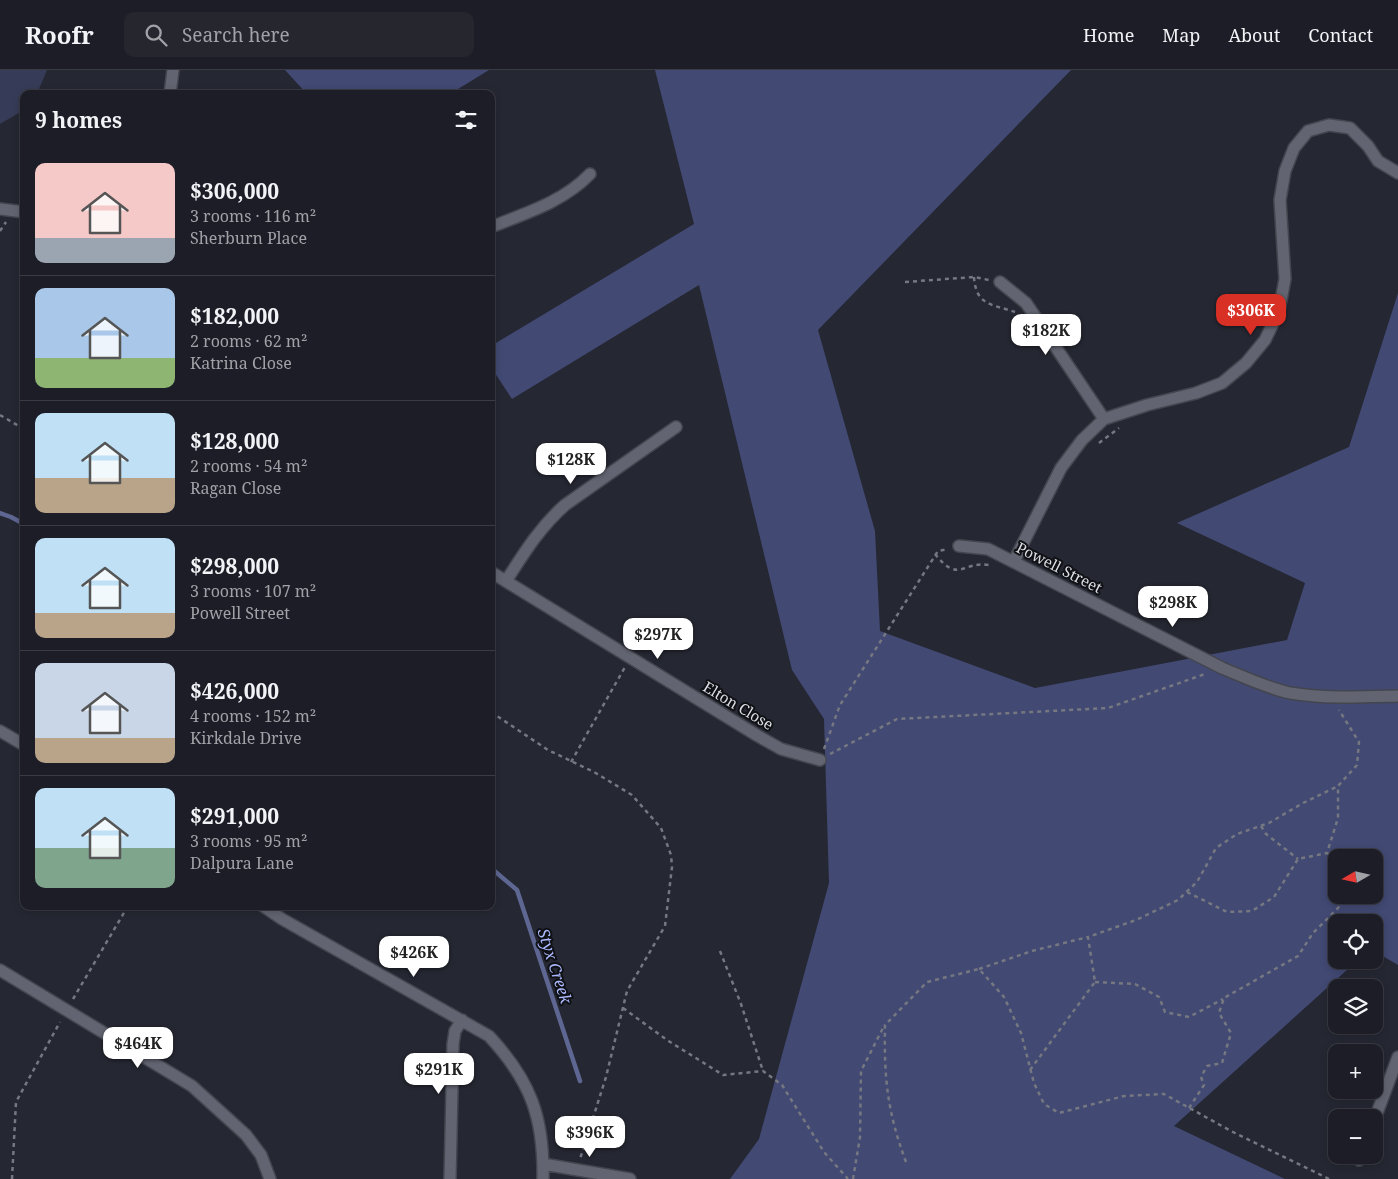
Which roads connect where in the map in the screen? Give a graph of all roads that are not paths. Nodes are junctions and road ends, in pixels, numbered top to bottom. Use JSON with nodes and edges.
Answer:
{"nodes":[{"id":1,"x":173,"y":70,"type":"edge"},
{"id":2,"x":170,"y":90,"type":"edge"},
{"id":3,"x":1398,"y":173,"type":"edge"},
{"id":4,"x":590,"y":174,"type":"dead end"},
{"id":5,"x":0,"y":209,"type":"edge"},
{"id":6,"x":20,"y":212,"type":"edge"},
{"id":7,"x":495,"y":225,"type":"edge"},
{"id":8,"x":1000,"y":282,"type":"road end"},
{"id":9,"x":1104,"y":418,"type":"junction"},
{"id":10,"x":676,"y":427,"type":"dead end"},
{"id":11,"x":959,"y":546,"type":"road end"},
{"id":12,"x":1014,"y":562,"type":"junction"},
{"id":13,"x":495,"y":574,"type":"edge"},
{"id":14,"x":506,"y":581,"type":"junction"},
{"id":15,"x":1398,"y":696,"type":"edge"},
{"id":16,"x":0,"y":731,"type":"edge"},
{"id":17,"x":20,"y":743,"type":"edge"},
{"id":18,"x":820,"y":760,"type":"road end"},
{"id":19,"x":269,"y":910,"type":"edge"},
{"id":20,"x":0,"y":970,"type":"edge"},
{"id":21,"x":462,"y":1020,"type":"junction"},
{"id":22,"x":1398,"y":1058,"type":"edge"},
{"id":23,"x":1393,"y":1084,"type":"edge"},
{"id":24,"x":1380,"y":1109,"type":"edge"},
{"id":25,"x":543,"y":1164,"type":"junction"},
{"id":26,"x":270,"y":1179,"type":"edge"},
{"id":27,"x":450,"y":1179,"type":"edge"},
{"id":28,"x":543,"y":1179,"type":"edge"},
{"id":29,"x":630,"y":1179,"type":"edge"}],
"edges":[{"from":1,"to":2,"type":"street"},
{"from":3,"to":9,"type":"street"},
{"from":4,"to":7,"type":"street"},
{"from":5,"to":6,"type":"street"},
{"from":8,"to":9,"type":"street"},
{"from":9,"to":12,"type":"street"},
{"from":10,"to":14,"type":"street"},
{"from":11,"to":12,"type":"street","name":"Powell Street"},
{"from":12,"to":15,"type":"street","name":"Powell Street"},
{"from":13,"to":14,"type":"street","name":"Elton Close"},
{"from":14,"to":18,"type":"street","name":"Elton Close"},
{"from":16,"to":17,"type":"street"},
{"from":19,"to":21,"type":"street"},
{"from":20,"to":26,"type":"street"},
{"from":21,"to":25,"type":"street"},
{"from":21,"to":27,"type":"street"},
{"from":22,"to":23,"type":"street"},
{"from":23,"to":24,"type":"street"},
{"from":25,"to":28,"type":"street"},
{"from":25,"to":29,"type":"street"}]}
